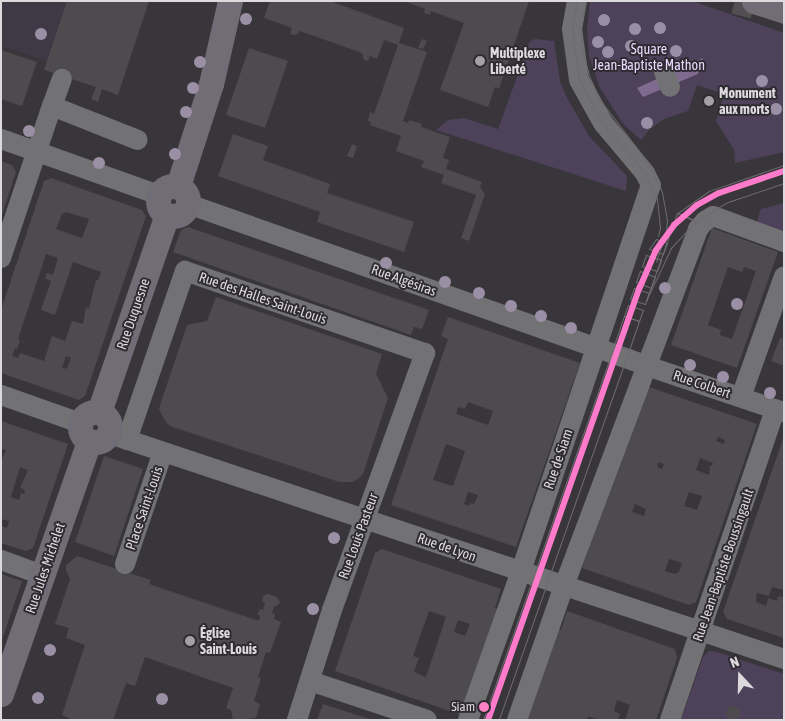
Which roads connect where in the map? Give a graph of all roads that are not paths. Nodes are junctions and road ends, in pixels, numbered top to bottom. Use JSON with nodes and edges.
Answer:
{"nodes":[{"id":1,"x":230,"y":1,"type":"edge"},
{"id":2,"x":577,"y":1,"type":"edge"},
{"id":3,"x":754,"y":1,"type":"edge"},
{"id":4,"x":784,"y":11,"type":"edge"},
{"id":5,"x":62,"y":79,"type":"dead end"},
{"id":6,"x":52,"y":106,"type":"junction"},
{"id":7,"x":1,"y":139,"type":"edge"},
{"id":8,"x":138,"y":140,"type":"dead end"},
{"id":9,"x":36,"y":152,"type":"junction"},
{"id":10,"x":173,"y":200,"type":"junction"},
{"id":11,"x":784,"y":242,"type":"edge"},
{"id":12,"x":1,"y":258,"type":"edge"},
{"id":13,"x":784,"y":276,"type":"edge"},
{"id":14,"x":596,"y":348,"type":"junction"},
{"id":15,"x":425,"y":353,"type":"joint"},
{"id":16,"x":620,"y":356,"type":"joint"},
{"id":17,"x":647,"y":366,"type":"junction"},
{"id":18,"x":1,"y":395,"type":"edge"},
{"id":19,"x":741,"y":398,"type":"junction"},
{"id":20,"x":780,"y":410,"type":"edge"},
{"id":21,"x":101,"y":430,"type":"junction"},
{"id":22,"x":163,"y":452,"type":"junction"},
{"id":23,"x":364,"y":519,"type":"junction"},
{"id":24,"x":1,"y":560,"type":"edge"},
{"id":25,"x":125,"y":564,"type":"dead end"},
{"id":26,"x":521,"y":572,"type":"junction"},
{"id":27,"x":42,"y":575,"type":"junction"},
{"id":28,"x":564,"y":586,"type":"junction"},
{"id":29,"x":701,"y":631,"type":"junction"},
{"id":30,"x":784,"y":659,"type":"edge"},
{"id":31,"x":310,"y":681,"type":"junction"},
{"id":32,"x":1,"y":694,"type":"edge"},
{"id":33,"x":296,"y":720,"type":"edge"},
{"id":34,"x":427,"y":720,"type":"edge"},
{"id":35,"x":468,"y":720,"type":"edge"},
{"id":36,"x":517,"y":720,"type":"edge"},
{"id":37,"x":670,"y":720,"type":"edge"}],
"edges":[{"from":1,"to":10,"type":"main road","name":"Rue Duquesne"},
{"from":2,"to":14,"type":"street","name":"Rue de Siam"},
{"from":3,"to":4,"type":"main road"},
{"from":5,"to":6,"type":"street"},
{"from":6,"to":8,"type":"street"},
{"from":6,"to":9,"type":"street"},
{"from":7,"to":9,"type":"street","name":"Rue Algésiras"},
{"from":9,"to":10,"type":"street","name":"Rue Algésiras"},
{"from":9,"to":12,"type":"street"},
{"from":10,"to":14,"type":"street","name":"Rue Algésiras"},
{"from":10,"to":21,"type":"main road","name":"Rue Duquesne"},
{"from":11,"to":17,"type":"street"},
{"from":13,"to":19,"type":"street"},
{"from":14,"to":16,"type":"street","name":"Rue Algésiras"},
{"from":14,"to":26,"type":"street","name":"Rue de Siam"},
{"from":15,"to":21,"type":"street","name":"Rue des Halles Saint-Louis"},
{"from":15,"to":23,"type":"street","name":"Rue Louis Pasteur"},
{"from":16,"to":17,"type":"street","name":"Rue Colbert"},
{"from":17,"to":19,"type":"street","name":"Rue Colbert"},
{"from":17,"to":28,"type":"street"},
{"from":18,"to":21,"type":"street","name":"Rue de Lyon"},
{"from":19,"to":20,"type":"street","name":"Rue Colbert"},
{"from":20,"to":29,"type":"street","name":"Rue Jean-Baptiste Boussingault"},
{"from":21,"to":22,"type":"street","name":"Rue de Lyon"},
{"from":21,"to":27,"type":"main road","name":"Rue Jules Michelet"},
{"from":22,"to":23,"type":"street","name":"Rue de Lyon"},
{"from":22,"to":25,"type":"street","name":"Place Saint-Louis"},
{"from":23,"to":26,"type":"street","name":"Rue de Lyon"},
{"from":23,"to":31,"type":"street","name":"Rue Louis Pasteur"},
{"from":24,"to":27,"type":"street"},
{"from":26,"to":28,"type":"street","name":"Rue de Lyon"},
{"from":26,"to":35,"type":"street","name":"Rue de Siam"},
{"from":27,"to":32,"type":"main road","name":"Rue Jules Michelet"},
{"from":28,"to":29,"type":"street","name":"Rue de Lyon"},
{"from":28,"to":36,"type":"street"},
{"from":29,"to":30,"type":"street","name":"Rue de Lyon"},
{"from":29,"to":37,"type":"street","name":"Rue Jean-Baptiste Boussingault"},
{"from":31,"to":33,"type":"street","name":"Rue Louis Pasteur"},
{"from":31,"to":34,"type":"street"}]}
